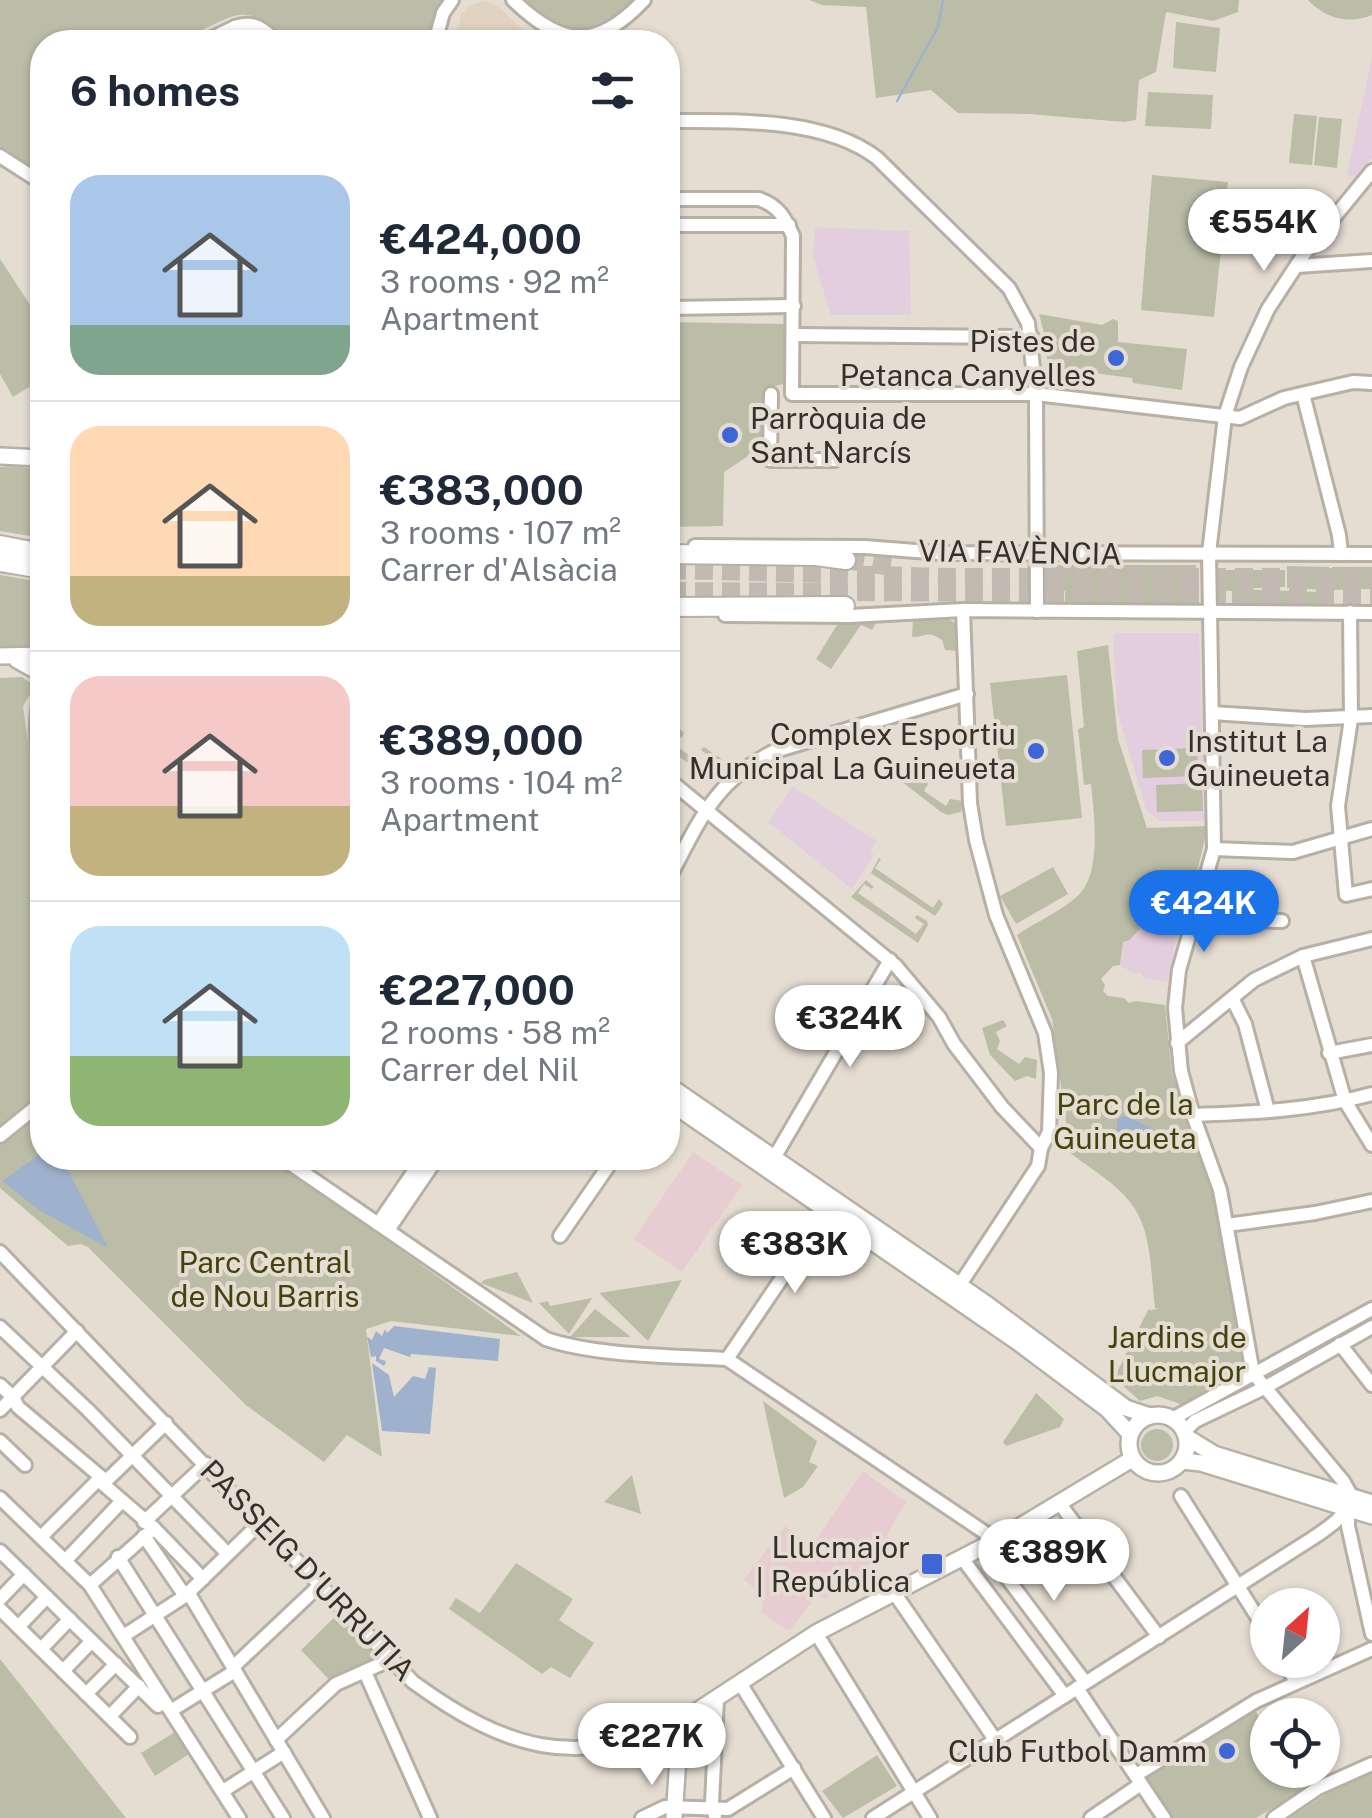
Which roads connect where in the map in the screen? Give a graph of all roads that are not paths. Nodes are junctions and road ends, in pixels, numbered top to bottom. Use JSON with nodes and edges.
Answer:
{"nodes":[{"id":1,"x":452,"y":0,"type":"edge"},
{"id":2,"x":514,"y":0,"type":"edge"},
{"id":3,"x":644,"y":0,"type":"edge"},
{"id":4,"x":234,"y":27,"type":"junction"},
{"id":5,"x":228,"y":30,"type":"edge"},
{"id":6,"x":233,"y":30,"type":"edge"},
{"id":7,"x":261,"y":30,"type":"edge"},
{"id":8,"x":438,"y":30,"type":"edge"},
{"id":9,"x":549,"y":30,"type":"edge"},
{"id":10,"x":606,"y":30,"type":"edge"},
{"id":11,"x":680,"y":121,"type":"edge"},
{"id":12,"x":0,"y":156,"type":"edge"},
{"id":13,"x":1372,"y":172,"type":"edge"},
{"id":14,"x":30,"y":175,"type":"edge"},
{"id":15,"x":680,"y":199,"type":"edge"},
{"id":16,"x":680,"y":225,"type":"edge"},
{"id":17,"x":789,"y":226,"type":"junction"},
{"id":18,"x":1372,"y":260,"type":"edge"},
{"id":19,"x":1297,"y":266,"type":"junction"},
{"id":20,"x":794,"y":306,"type":"junction"},
{"id":21,"x":680,"y":308,"type":"edge"},
{"id":22,"x":794,"y":336,"type":"junction"},
{"id":23,"x":1032,"y":337,"type":"junction"},
{"id":24,"x":1372,"y":372,"type":"edge"},
{"id":25,"x":1352,"y":382,"type":"junction"},
{"id":26,"x":1372,"y":384,"type":"edge"},
{"id":27,"x":771,"y":394,"type":"dead end"},
{"id":28,"x":1036,"y":394,"type":"junction"},
{"id":29,"x":1303,"y":394,"type":"junction"},
{"id":30,"x":1226,"y":416,"type":"junction"},
{"id":31,"x":0,"y":456,"type":"edge"},
{"id":32,"x":30,"y":457,"type":"edge"},
{"id":33,"x":835,"y":460,"type":"dead end"},
{"id":34,"x":0,"y":545,"type":"edge"},
{"id":35,"x":680,"y":546,"type":"edge"},
{"id":36,"x":30,"y":550,"type":"edge"},
{"id":37,"x":1209,"y":552,"type":"junction"},
{"id":38,"x":680,"y":554,"type":"edge"},
{"id":39,"x":1038,"y":554,"type":"junction"},
{"id":40,"x":1341,"y":554,"type":"junction"},
{"id":41,"x":1372,"y":554,"type":"edge"},
{"id":42,"x":846,"y":560,"type":"tunnel mouth"},
{"id":43,"x":0,"y":562,"type":"edge"},
{"id":44,"x":30,"y":567,"type":"edge"},
{"id":45,"x":844,"y":606,"type":"dead end"},
{"id":46,"x":680,"y":610,"type":"edge"},
{"id":47,"x":680,"y":610,"type":"edge"},
{"id":48,"x":963,"y":610,"type":"junction"},
{"id":49,"x":1037,"y":610,"type":"junction"},
{"id":50,"x":1208,"y":611,"type":"junction"},
{"id":51,"x":1350,"y":612,"type":"junction"},
{"id":52,"x":1372,"y":612,"type":"edge"},
{"id":53,"x":7,"y":657,"type":"edge"},
{"id":54,"x":30,"y":668,"type":"edge"},
{"id":55,"x":968,"y":694,"type":"junction"},
{"id":56,"x":1212,"y":713,"type":"junction"},
{"id":57,"x":1372,"y":716,"type":"edge"},
{"id":58,"x":1351,"y":720,"type":"junction"},
{"id":59,"x":680,"y":789,"type":"edge"},
{"id":60,"x":706,"y":810,"type":"junction"},
{"id":61,"x":1372,"y":829,"type":"edge"},
{"id":62,"x":1341,"y":836,"type":"junction"},
{"id":63,"x":1214,"y":849,"type":"junction"},
{"id":64,"x":680,"y":858,"type":"edge"},
{"id":65,"x":1372,"y":888,"type":"edge"},
{"id":66,"x":1192,"y":919,"type":"junction"},
{"id":67,"x":1282,"y":921,"type":"dead end"},
{"id":68,"x":1372,"y":939,"type":"edge"},
{"id":69,"x":1303,"y":956,"type":"junction"},
{"id":70,"x":890,"y":960,"type":"junction"},
{"id":71,"x":1232,"y":998,"type":"junction"},
{"id":72,"x":1177,"y":1044,"type":"junction"},
{"id":73,"x":1372,"y":1045,"type":"edge"},
{"id":74,"x":1329,"y":1054,"type":"junction"},
{"id":75,"x":680,"y":1094,"type":"edge"},
{"id":76,"x":1372,"y":1094,"type":"edge"},
{"id":77,"x":1346,"y":1101,"type":"junction"},
{"id":78,"x":680,"y":1109,"type":"edge"},
{"id":79,"x":1268,"y":1110,"type":"junction"},
{"id":80,"x":30,"y":1112,"type":"edge"},
{"id":81,"x":1193,"y":1115,"type":"junction"},
{"id":82,"x":0,"y":1136,"type":"edge"},
{"id":83,"x":1372,"y":1145,"type":"edge"},
{"id":84,"x":1041,"y":1148,"type":"junction"},
{"id":85,"x":774,"y":1158,"type":"junction"},
{"id":86,"x":300,"y":1170,"type":"edge"},
{"id":87,"x":416,"y":1170,"type":"edge"},
{"id":88,"x":428,"y":1170,"type":"edge"},
{"id":89,"x":606,"y":1170,"type":"edge"},
{"id":90,"x":1372,"y":1201,"type":"edge"},
{"id":91,"x":831,"y":1205,"type":"junction"},
{"id":92,"x":1227,"y":1225,"type":"junction"},
{"id":93,"x":383,"y":1227,"type":"junction"},
{"id":94,"x":560,"y":1236,"type":"dead end"},
{"id":95,"x":0,"y":1252,"type":"edge"},
{"id":96,"x":955,"y":1291,"type":"junction"},
{"id":97,"x":1372,"y":1309,"type":"edge"},
{"id":98,"x":0,"y":1327,"type":"edge"},
{"id":99,"x":1372,"y":1327,"type":"edge"},
{"id":100,"x":77,"y":1331,"type":"junction"},
{"id":101,"x":1340,"y":1344,"type":"junction"},
{"id":102,"x":727,"y":1359,"type":"junction"},
{"id":103,"x":41,"y":1368,"type":"junction"},
{"id":104,"x":1253,"y":1373,"type":"junction"},
{"id":105,"x":0,"y":1385,"type":"edge"},
{"id":106,"x":1372,"y":1385,"type":"edge"},
{"id":107,"x":1264,"y":1388,"type":"junction"},
{"id":108,"x":13,"y":1397,"type":"junction"},
{"id":109,"x":0,"y":1410,"type":"edge"},
{"id":110,"x":1150,"y":1416,"type":"junction"},
{"id":111,"x":1172,"y":1418,"type":"junction"},
{"id":112,"x":166,"y":1423,"type":"junction"},
{"id":113,"x":1130,"y":1434,"type":"junction"},
{"id":114,"x":1186,"y":1434,"type":"junction"},
{"id":115,"x":0,"y":1441,"type":"edge"},
{"id":116,"x":132,"y":1454,"type":"junction"},
{"id":117,"x":1132,"y":1459,"type":"junction"},
{"id":118,"x":1182,"y":1461,"type":"junction"},
{"id":119,"x":206,"y":1464,"type":"junction"},
{"id":120,"x":24,"y":1465,"type":"dead end"},
{"id":121,"x":102,"y":1480,"type":"junction"},
{"id":122,"x":1181,"y":1496,"type":"dead end"},
{"id":123,"x":172,"y":1497,"type":"junction"},
{"id":124,"x":0,"y":1498,"type":"edge"},
{"id":125,"x":122,"y":1502,"type":"junction"},
{"id":126,"x":1350,"y":1503,"type":"junction"},
{"id":127,"x":1372,"y":1503,"type":"edge"},
{"id":128,"x":1060,"y":1504,"type":"junction"},
{"id":129,"x":1372,"y":1516,"type":"edge"},
{"id":130,"x":261,"y":1522,"type":"junction"},
{"id":131,"x":147,"y":1529,"type":"junction"},
{"id":132,"x":41,"y":1537,"type":"junction"},
{"id":133,"x":988,"y":1545,"type":"junction"},
{"id":134,"x":0,"y":1552,"type":"edge"},
{"id":135,"x":228,"y":1553,"type":"junction"},
{"id":136,"x":118,"y":1557,"type":"junction"},
{"id":137,"x":962,"y":1558,"type":"junction"},
{"id":138,"x":65,"y":1561,"type":"junction"},
{"id":139,"x":24,"y":1574,"type":"junction"},
{"id":140,"x":203,"y":1580,"type":"junction"},
{"id":141,"x":321,"y":1584,"type":"junction"},
{"id":142,"x":90,"y":1585,"type":"junction"},
{"id":143,"x":1238,"y":1586,"type":"junction"},
{"id":144,"x":893,"y":1591,"type":"junction"},
{"id":145,"x":187,"y":1594,"type":"junction"},
{"id":146,"x":47,"y":1597,"type":"junction"},
{"id":147,"x":0,"y":1600,"type":"edge"},
{"id":148,"x":1250,"y":1605,"type":"edge"},
{"id":149,"x":0,"y":1609,"type":"edge"},
{"id":150,"x":156,"y":1616,"type":"junction"},
{"id":151,"x":70,"y":1619,"type":"junction"},
{"id":152,"x":18,"y":1626,"type":"junction"},
{"id":153,"x":816,"y":1633,"type":"junction"},
{"id":154,"x":1372,"y":1634,"type":"edge"},
{"id":155,"x":125,"y":1635,"type":"junction"},
{"id":156,"x":1160,"y":1637,"type":"junction"},
{"id":157,"x":92,"y":1641,"type":"junction"},
{"id":158,"x":41,"y":1649,"type":"junction"},
{"id":159,"x":1372,"y":1649,"type":"edge"},
{"id":160,"x":392,"y":1659,"type":"junction"},
{"id":161,"x":116,"y":1664,"type":"junction"},
{"id":162,"x":234,"y":1669,"type":"junction"},
{"id":163,"x":63,"y":1671,"type":"junction"},
{"id":164,"x":365,"y":1672,"type":"junction"},
{"id":165,"x":1294,"y":1678,"type":"edge"},
{"id":166,"x":1296,"y":1682,"type":"junction"},
{"id":167,"x":740,"y":1683,"type":"junction"},
{"id":168,"x":138,"y":1686,"type":"junction"},
{"id":169,"x":1076,"y":1689,"type":"junction"},
{"id":170,"x":205,"y":1690,"type":"junction"},
{"id":171,"x":86,"y":1694,"type":"junction"},
{"id":172,"x":717,"y":1699,"type":"junction"},
{"id":173,"x":165,"y":1708,"type":"junction"},
{"id":174,"x":110,"y":1716,"type":"junction"},
{"id":175,"x":682,"y":1722,"type":"junction"},
{"id":176,"x":130,"y":1737,"type":"dead end"},
{"id":177,"x":996,"y":1742,"type":"junction"},
{"id":178,"x":280,"y":1746,"type":"junction"},
{"id":179,"x":1372,"y":1764,"type":"edge"},
{"id":180,"x":794,"y":1768,"type":"junction"},
{"id":181,"x":254,"y":1772,"type":"junction"},
{"id":182,"x":1138,"y":1780,"type":"junction"},
{"id":183,"x":223,"y":1791,"type":"junction"},
{"id":184,"x":914,"y":1792,"type":"junction"},
{"id":185,"x":675,"y":1813,"type":"edge"},
{"id":186,"x":714,"y":1814,"type":"edge"},
{"id":187,"x":239,"y":1818,"type":"edge"},
{"id":188,"x":283,"y":1818,"type":"edge"},
{"id":189,"x":323,"y":1818,"type":"edge"},
{"id":190,"x":430,"y":1818,"type":"edge"},
{"id":191,"x":642,"y":1818,"type":"edge"},
{"id":192,"x":824,"y":1818,"type":"edge"},
{"id":193,"x":873,"y":1818,"type":"edge"},
{"id":194,"x":930,"y":1818,"type":"edge"},
{"id":195,"x":1092,"y":1818,"type":"edge"},
{"id":196,"x":1164,"y":1818,"type":"edge"},
{"id":197,"x":1274,"y":1818,"type":"edge"}],
"edges":[{"from":1,"to":8,"type":"street"},
{"from":2,"to":9,"type":"street"},
{"from":3,"to":10,"type":"street"},
{"from":4,"to":5,"type":"street"},
{"from":4,"to":6,"type":"street"},
{"from":4,"to":7,"type":"street"},
{"from":11,"to":23,"type":"street"},
{"from":12,"to":14,"type":"street"},
{"from":13,"to":19,"type":"street"},
{"from":15,"to":17,"type":"street"},
{"from":16,"to":17,"type":"street"},
{"from":17,"to":20,"type":"street"},
{"from":18,"to":19,"type":"street"},
{"from":19,"to":30,"type":"street"},
{"from":20,"to":21,"type":"street"},
{"from":20,"to":22,"type":"street"},
{"from":22,"to":23,"type":"street"},
{"from":22,"to":28,"type":"street"},
{"from":23,"to":28,"type":"street"},
{"from":24,"to":25,"type":"street"},
{"from":25,"to":26,"type":"street"},
{"from":25,"to":29,"type":"street"},
{"from":27,"to":33,"type":"street"},
{"from":28,"to":30,"type":"street"},
{"from":28,"to":39,"type":"street"},
{"from":29,"to":30,"type":"street"},
{"from":29,"to":40,"type":"street"},
{"from":30,"to":37,"type":"street"},
{"from":31,"to":32,"type":"main road"},
{"from":34,"to":36,"type":"highway"},
{"from":35,"to":39,"type":"street","name":"VIA FAVÈNCIA"},
{"from":37,"to":39,"type":"street","name":"VIA FAVÈNCIA"},
{"from":37,"to":40,"type":"street","name":"VIA FAVÈNCIA"},
{"from":37,"to":50,"type":"street"},
{"from":38,"to":42,"type":"highway"},
{"from":39,"to":49,"type":"street"},
{"from":40,"to":41,"type":"street","name":"VIA FAVÈNCIA"},
{"from":43,"to":44,"type":"highway"},
{"from":45,"to":46,"type":"highway"},
{"from":47,"to":48,"type":"street","name":"VIA FAVÈNCIA"},
{"from":48,"to":49,"type":"street","name":"VIA FAVÈNCIA"},
{"from":48,"to":55,"type":"street"},
{"from":49,"to":50,"type":"street","name":"VIA FAVÈNCIA"},
{"from":50,"to":51,"type":"street","name":"VIA FAVÈNCIA"},
{"from":50,"to":56,"type":"street"},
{"from":51,"to":52,"type":"street","name":"VIA FAVÈNCIA"},
{"from":51,"to":58,"type":"street"},
{"from":53,"to":54,"type":"main road"},
{"from":55,"to":60,"type":"street"},
{"from":55,"to":84,"type":"street"},
{"from":56,"to":58,"type":"street"},
{"from":56,"to":63,"type":"street"},
{"from":57,"to":58,"type":"street"},
{"from":58,"to":62,"type":"street"},
{"from":59,"to":60,"type":"street"},
{"from":60,"to":64,"type":"street"},
{"from":60,"to":70,"type":"street"},
{"from":61,"to":62,"type":"street"},
{"from":62,"to":63,"type":"street"},
{"from":62,"to":65,"type":"street"},
{"from":63,"to":66,"type":"street"},
{"from":66,"to":67,"type":"street"},
{"from":66,"to":72,"type":"street"},
{"from":68,"to":69,"type":"street"},
{"from":69,"to":71,"type":"street"},
{"from":69,"to":74,"type":"street"},
{"from":70,"to":84,"type":"street"},
{"from":70,"to":85,"type":"street"},
{"from":71,"to":72,"type":"street"},
{"from":71,"to":79,"type":"street"},
{"from":72,"to":81,"type":"street"},
{"from":73,"to":74,"type":"street"},
{"from":74,"to":77,"type":"street"},
{"from":75,"to":85,"type":"main road"},
{"from":76,"to":77,"type":"street"},
{"from":77,"to":79,"type":"street"},
{"from":77,"to":83,"type":"street"},
{"from":78,"to":91,"type":"main road"},
{"from":79,"to":81,"type":"street"},
{"from":80,"to":82,"type":"street"},
{"from":81,"to":92,"type":"street"},
{"from":84,"to":96,"type":"street"},
{"from":85,"to":91,"type":"main road"},
{"from":86,"to":93,"type":"street"},
{"from":87,"to":93,"type":"street"},
{"from":88,"to":93,"type":"street"},
{"from":89,"to":94,"type":"street"},
{"from":90,"to":92,"type":"street"},
{"from":91,"to":96,"type":"main road"},
{"from":91,"to":102,"type":"street"},
{"from":92,"to":104,"type":"street"},
{"from":93,"to":102,"type":"street"},
{"from":95,"to":100,"type":"street","name":"PASSEIG D'URRUTIA"},
{"from":96,"to":110,"type":"main road"},
{"from":96,"to":113,"type":"main road"},
{"from":97,"to":104,"type":"street"},
{"from":98,"to":103,"type":"street"},
{"from":99,"to":101,"type":"street"},
{"from":100,"to":103,"type":"street"},
{"from":100,"to":112,"type":"street","name":"PASSEIG D'URRUTIA"},
{"from":101,"to":106,"type":"street"},
{"from":101,"to":107,"type":"street"},
{"from":102,"to":133,"type":"street"},
{"from":103,"to":108,"type":"street"},
{"from":103,"to":116,"type":"street"},
{"from":104,"to":107,"type":"street"},
{"from":104,"to":111,"type":"street"},
{"from":105,"to":108,"type":"street"},
{"from":107,"to":114,"type":"street"},
{"from":107,"to":126,"type":"street"},
{"from":108,"to":109,"type":"street"},
{"from":108,"to":121,"type":"street"},
{"from":110,"to":111,"type":"main road"},
{"from":110,"to":113,"type":"main road"},
{"from":111,"to":114,"type":"main road"},
{"from":112,"to":116,"type":"street"},
{"from":112,"to":119,"type":"street","name":"PASSEIG D'URRUTIA"},
{"from":113,"to":117,"type":"main road"},
{"from":114,"to":118,"type":"main road"},
{"from":114,"to":126,"type":"main road"},
{"from":115,"to":120,"type":"street"},
{"from":116,"to":121,"type":"street"},
{"from":116,"to":123,"type":"street"},
{"from":117,"to":118,"type":"main road"},
{"from":117,"to":128,"type":"main road"},
{"from":118,"to":126,"type":"main road"},
{"from":119,"to":123,"type":"street"},
{"from":119,"to":130,"type":"street","name":"PASSEIG D'URRUTIA"},
{"from":121,"to":125,"type":"street"},
{"from":121,"to":132,"type":"street"},
{"from":122,"to":143,"type":"street"},
{"from":123,"to":131,"type":"street"},
{"from":123,"to":135,"type":"street"},
{"from":124,"to":132,"type":"street"},
{"from":125,"to":131,"type":"street"},
{"from":125,"to":138,"type":"street"},
{"from":126,"to":127,"type":"main road"},
{"from":126,"to":129,"type":"main road"},
{"from":126,"to":143,"type":"street"},
{"from":126,"to":154,"type":"street"},
{"from":128,"to":133,"type":"main road"},
{"from":128,"to":156,"type":"street"},
{"from":130,"to":135,"type":"street"},
{"from":130,"to":141,"type":"street","name":"PASSEIG D'URRUTIA"},
{"from":131,"to":136,"type":"street"},
{"from":131,"to":140,"type":"street"},
{"from":131,"to":145,"type":"street"},
{"from":132,"to":138,"type":"street"},
{"from":133,"to":137,"type":"main road"},
{"from":133,"to":169,"type":"street"},
{"from":134,"to":139,"type":"street"},
{"from":135,"to":140,"type":"street"},
{"from":136,"to":142,"type":"street"},
{"from":136,"to":150,"type":"street"},
{"from":137,"to":144,"type":"main road"},
{"from":137,"to":169,"type":"street"},
{"from":138,"to":142,"type":"street"},
{"from":139,"to":146,"type":"street"},
{"from":139,"to":147,"type":"street"},
{"from":140,"to":145,"type":"street"},
{"from":141,"to":160,"type":"street","name":"PASSEIG D'URRUTIA"},
{"from":141,"to":162,"type":"street"},
{"from":142,"to":155,"type":"street"},
{"from":143,"to":148,"type":"street"},
{"from":143,"to":156,"type":"street"},
{"from":144,"to":153,"type":"main road"},
{"from":144,"to":177,"type":"street"},
{"from":145,"to":150,"type":"street"},
{"from":145,"to":162,"type":"street"},
{"from":146,"to":151,"type":"street"},
{"from":146,"to":152,"type":"street"},
{"from":149,"to":152,"type":"street"},
{"from":150,"to":155,"type":"street"},
{"from":150,"to":170,"type":"street"},
{"from":151,"to":157,"type":"street"},
{"from":151,"to":158,"type":"street"},
{"from":152,"to":158,"type":"street"},
{"from":153,"to":167,"type":"main road"},
{"from":153,"to":184,"type":"street"},
{"from":155,"to":173,"type":"street"},
{"from":156,"to":169,"type":"street"},
{"from":157,"to":161,"type":"street"},
{"from":157,"to":163,"type":"street"},
{"from":158,"to":163,"type":"street"},
{"from":159,"to":166,"type":"street"},
{"from":160,"to":164,"type":"street"},
{"from":160,"to":175,"type":"street","name":"PASSEIG D'URRUTIA"},
{"from":161,"to":168,"type":"street"},
{"from":161,"to":171,"type":"street"},
{"from":162,"to":170,"type":"street"},
{"from":162,"to":178,"type":"street"},
{"from":163,"to":171,"type":"street"},
{"from":164,"to":178,"type":"street"},
{"from":164,"to":190,"type":"street"},
{"from":165,"to":166,"type":"street"},
{"from":166,"to":182,"type":"street"},
{"from":167,"to":172,"type":"main road"},
{"from":167,"to":180,"type":"street"},
{"from":168,"to":173,"type":"street"},
{"from":168,"to":174,"type":"street"},
{"from":169,"to":177,"type":"street"},
{"from":169,"to":182,"type":"street"},
{"from":170,"to":173,"type":"street"},
{"from":170,"to":181,"type":"street"},
{"from":171,"to":174,"type":"street"},
{"from":172,"to":175,"type":"main road"},
{"from":172,"to":186,"type":"street"},
{"from":173,"to":183,"type":"street"},
{"from":174,"to":176,"type":"street"},
{"from":175,"to":185,"type":"main road"},
{"from":177,"to":184,"type":"street"},
{"from":178,"to":181,"type":"street"},
{"from":178,"to":189,"type":"street"},
{"from":179,"to":197,"type":"street"},
{"from":180,"to":186,"type":"street"},
{"from":180,"to":192,"type":"street"},
{"from":181,"to":183,"type":"street"},
{"from":181,"to":188,"type":"street"},
{"from":182,"to":195,"type":"street"},
{"from":182,"to":196,"type":"street"},
{"from":183,"to":187,"type":"street"},
{"from":184,"to":193,"type":"street"},
{"from":184,"to":194,"type":"street"},
{"from":185,"to":186,"type":"street"},
{"from":185,"to":191,"type":"street"}]}
